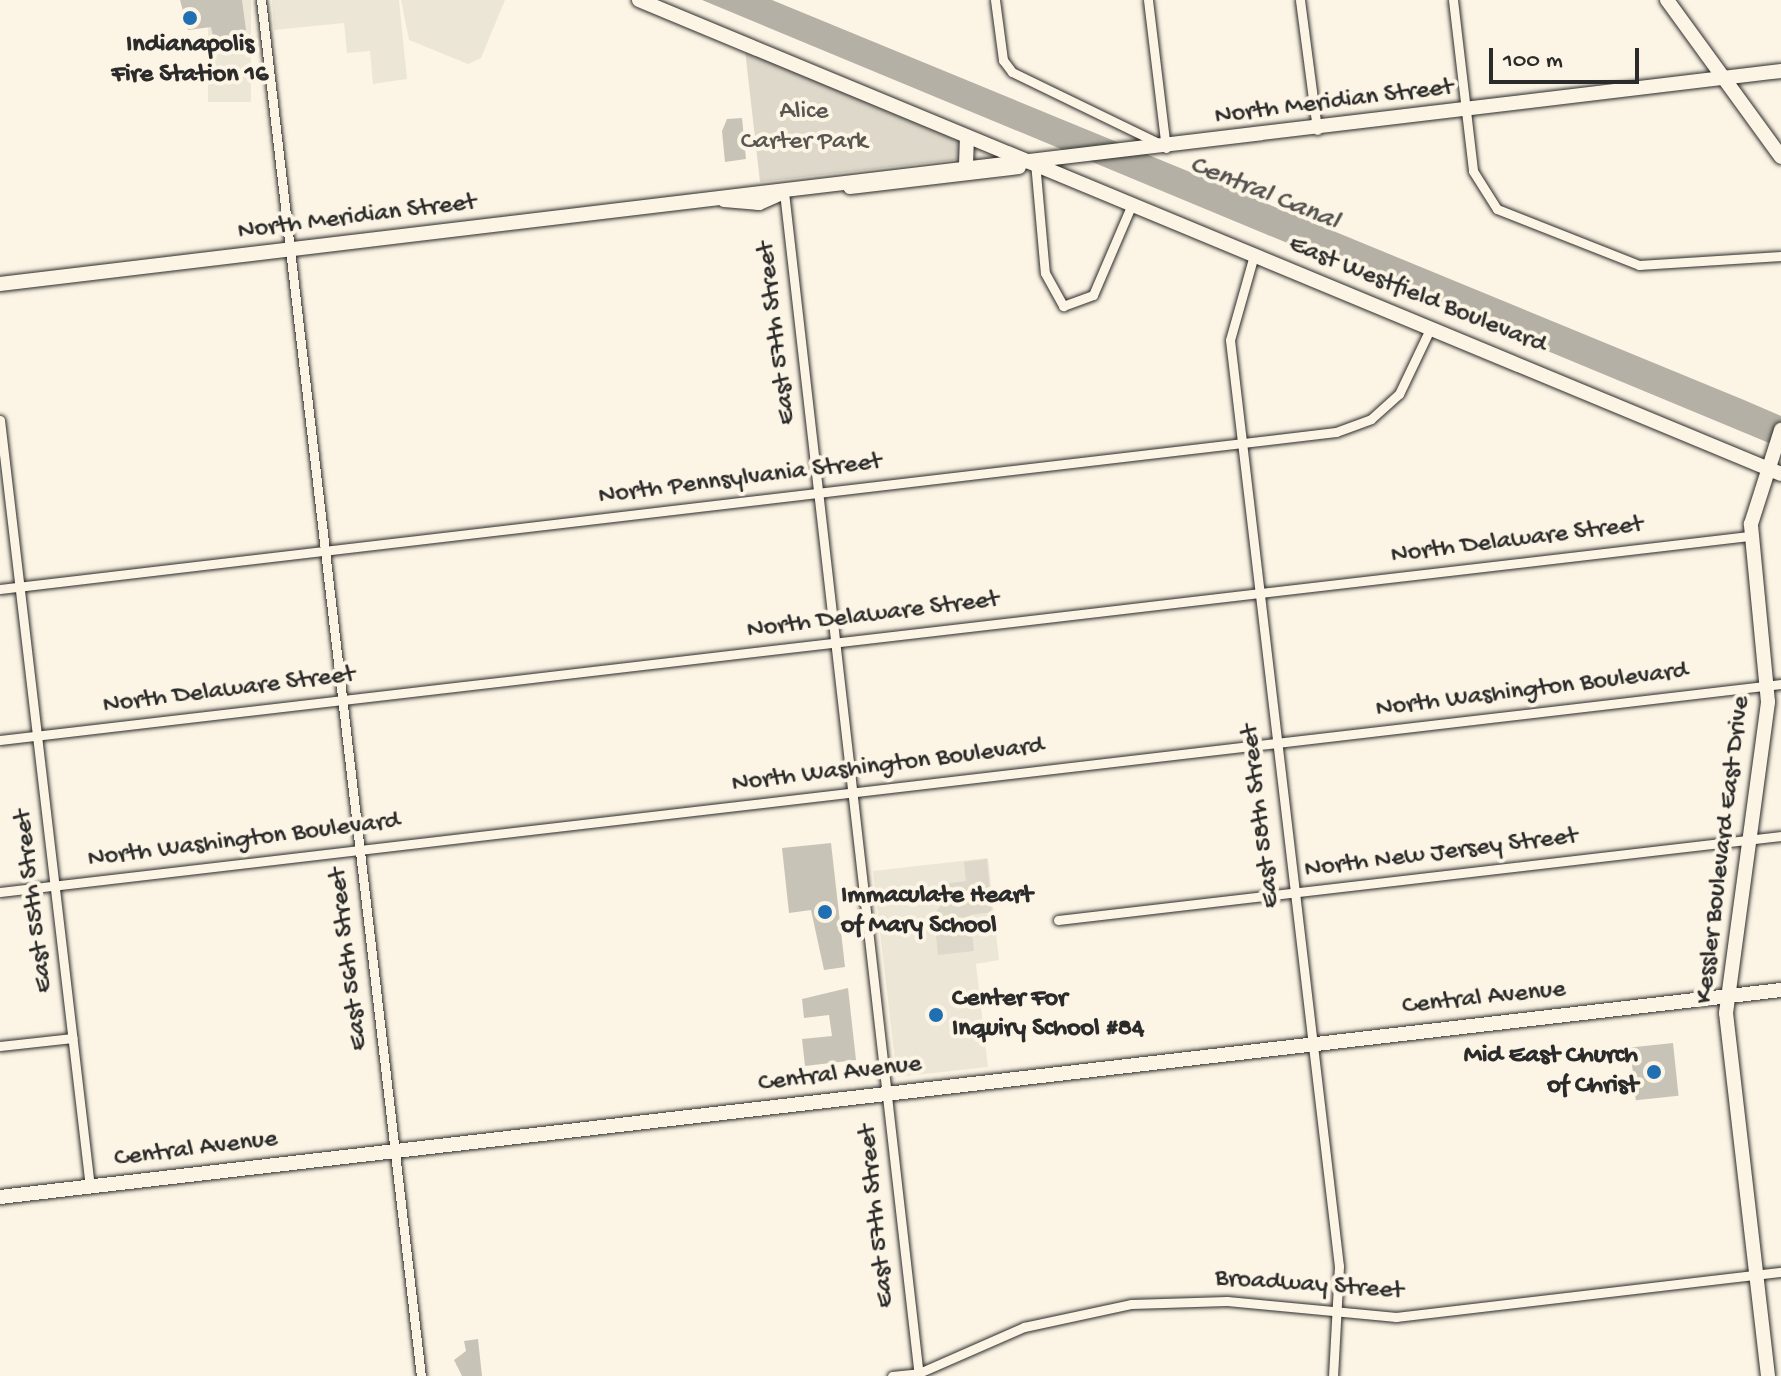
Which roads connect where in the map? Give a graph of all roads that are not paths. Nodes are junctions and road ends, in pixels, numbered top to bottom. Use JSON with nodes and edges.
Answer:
{"nodes":[{"id":1,"x":261,"y":0,"type":"edge"},
{"id":2,"x":639,"y":0,"type":"edge"},
{"id":3,"x":995,"y":0,"type":"edge"},
{"id":4,"x":1148,"y":0,"type":"edge"},
{"id":5,"x":1300,"y":0,"type":"edge"},
{"id":6,"x":1453,"y":0,"type":"edge"},
{"id":7,"x":1667,"y":0,"type":"edge"},
{"id":8,"x":1781,"y":71,"type":"edge"},
{"id":9,"x":1722,"y":77,"type":"junction"},
{"id":10,"x":1467,"y":111,"type":"junction"},
{"id":11,"x":1317,"y":130,"type":"junction"},
{"id":12,"x":967,"y":137,"type":"junction"},
{"id":13,"x":1166,"y":148,"type":"junction"},
{"id":14,"x":1781,"y":157,"type":"edge"},
{"id":15,"x":1035,"y":162,"type":"junction"},
{"id":16,"x":966,"y":165,"type":"junction"},
{"id":17,"x":837,"y":186,"type":"junction"},
{"id":18,"x":783,"y":192,"type":"junction"},
{"id":19,"x":1132,"y":204,"type":"junction"},
{"id":20,"x":291,"y":250,"type":"junction"},
{"id":21,"x":1254,"y":255,"type":"junction"},
{"id":22,"x":1781,"y":256,"type":"edge"},
{"id":23,"x":0,"y":284,"type":"edge"},
{"id":24,"x":1431,"y":327,"type":"junction"},
{"id":25,"x":0,"y":420,"type":"edge"},
{"id":26,"x":1781,"y":430,"type":"edge"},
{"id":27,"x":1241,"y":443,"type":"junction"},
{"id":28,"x":1765,"y":467,"type":"junction"},
{"id":29,"x":1781,"y":474,"type":"edge"},
{"id":30,"x":819,"y":493,"type":"junction"},
{"id":31,"x":1751,"y":536,"type":"junction"},
{"id":32,"x":325,"y":551,"type":"junction"},
{"id":33,"x":20,"y":586,"type":"junction"},
{"id":34,"x":0,"y":589,"type":"edge"},
{"id":35,"x":1259,"y":593,"type":"junction"},
{"id":36,"x":835,"y":642,"type":"junction"},
{"id":37,"x":1775,"y":684,"type":"edge"},
{"id":38,"x":341,"y":700,"type":"junction"},
{"id":39,"x":38,"y":735,"type":"junction"},
{"id":40,"x":0,"y":740,"type":"edge"},
{"id":41,"x":1276,"y":743,"type":"junction"},
{"id":42,"x":852,"y":792,"type":"junction"},
{"id":43,"x":1781,"y":836,"type":"edge"},
{"id":44,"x":1749,"y":840,"type":"junction"},
{"id":45,"x":359,"y":850,"type":"junction"},
{"id":46,"x":56,"y":886,"type":"junction"},
{"id":47,"x":0,"y":892,"type":"edge"},
{"id":48,"x":1294,"y":893,"type":"junction"},
{"id":49,"x":1058,"y":920,"type":"dead end"},
{"id":50,"x":1781,"y":990,"type":"edge"},
{"id":51,"x":1728,"y":996,"type":"junction"},
{"id":52,"x":73,"y":1038,"type":"junction"},
{"id":53,"x":1312,"y":1043,"type":"junction"},
{"id":54,"x":0,"y":1046,"type":"edge"},
{"id":55,"x":887,"y":1094,"type":"junction"},
{"id":56,"x":394,"y":1151,"type":"junction"},
{"id":57,"x":90,"y":1187,"type":"junction"},
{"id":58,"x":0,"y":1197,"type":"edge"},
{"id":59,"x":1781,"y":1272,"type":"edge"},
{"id":60,"x":1757,"y":1275,"type":"junction"},
{"id":61,"x":1340,"y":1314,"type":"junction"},
{"id":62,"x":919,"y":1374,"type":"edge"},
{"id":63,"x":421,"y":1376,"type":"edge"},
{"id":64,"x":892,"y":1376,"type":"edge"},
{"id":65,"x":1333,"y":1376,"type":"edge"},
{"id":66,"x":1768,"y":1376,"type":"edge"}],
"edges":[{"from":1,"to":20,"type":"street","name":"East 56th Street"},
{"from":2,"to":12,"type":"main road","name":"East Westfield Boulevard"},
{"from":3,"to":13,"type":"street"},
{"from":4,"to":13,"type":"street"},
{"from":5,"to":11,"type":"street"},
{"from":6,"to":10,"type":"street"},
{"from":7,"to":9,"type":"main road"},
{"from":8,"to":9,"type":"main road","name":"North Meridian Street"},
{"from":9,"to":10,"type":"main road","name":"North Meridian Street"},
{"from":9,"to":14,"type":"main road"},
{"from":10,"to":11,"type":"main road","name":"North Meridian Street"},
{"from":10,"to":22,"type":"street"},
{"from":11,"to":13,"type":"main road","name":"North Meridian Street"},
{"from":12,"to":15,"type":"main road","name":"East Westfield Boulevard"},
{"from":12,"to":16,"type":"main road"},
{"from":13,"to":15,"type":"main road","name":"North Meridian Street"},
{"from":15,"to":16,"type":"main road","name":"North Meridian Street"},
{"from":15,"to":17,"type":"main road","name":"North Meridian Street"},
{"from":15,"to":19,"type":"main road","name":"East Westfield Boulevard"},
{"from":15,"to":19,"type":"street"},
{"from":16,"to":17,"type":"main road","name":"North Meridian Street"},
{"from":17,"to":18,"type":"main road","name":"North Meridian Street"},
{"from":18,"to":20,"type":"main road","name":"North Meridian Street"},
{"from":18,"to":30,"type":"street","name":"East 57th Street"},
{"from":19,"to":21,"type":"main road","name":"East Westfield Boulevard"},
{"from":20,"to":23,"type":"main road","name":"North Meridian Street"},
{"from":20,"to":32,"type":"street","name":"East 56th Street"},
{"from":21,"to":24,"type":"main road","name":"East Westfield Boulevard"},
{"from":21,"to":27,"type":"street","name":"East 58th Street"},
{"from":24,"to":27,"type":"street","name":"North Pennsylvania Street"},
{"from":24,"to":28,"type":"main road","name":"East Westfield Boulevard"},
{"from":25,"to":33,"type":"street","name":"East 55th Street"},
{"from":26,"to":28,"type":"main road","name":"Kessler Boulevard East Drive"},
{"from":27,"to":30,"type":"street","name":"North Pennsylvania Street"},
{"from":27,"to":35,"type":"street","name":"East 58th Street"},
{"from":28,"to":29,"type":"main road","name":"East Westfield Boulevard"},
{"from":28,"to":31,"type":"main road","name":"Kessler Boulevard East Drive"},
{"from":30,"to":32,"type":"street","name":"North Pennsylvania Street"},
{"from":30,"to":36,"type":"street","name":"East 57th Street"},
{"from":31,"to":35,"type":"street","name":"North Delaware Street"},
{"from":31,"to":37,"type":"main road","name":"Kessler Boulevard East Drive"},
{"from":32,"to":33,"type":"street","name":"North Pennsylvania Street"},
{"from":32,"to":38,"type":"street","name":"East 56th Street"},
{"from":33,"to":34,"type":"street","name":"North Pennsylvania Street"},
{"from":33,"to":39,"type":"street","name":"East 55th Street"},
{"from":35,"to":36,"type":"street","name":"North Delaware Street"},
{"from":35,"to":41,"type":"street","name":"East 58th Street"},
{"from":36,"to":38,"type":"street","name":"North Delaware Street"},
{"from":36,"to":42,"type":"street","name":"East 57th Street"},
{"from":37,"to":41,"type":"street","name":"North Washington Boulevard"},
{"from":37,"to":44,"type":"main road","name":"Kessler Boulevard East Drive"},
{"from":38,"to":39,"type":"street","name":"North Delaware Street"},
{"from":38,"to":45,"type":"street","name":"East 56th Street"},
{"from":39,"to":40,"type":"street","name":"North Delaware Street"},
{"from":39,"to":46,"type":"street","name":"East 55th Street"},
{"from":41,"to":42,"type":"street","name":"North Washington Boulevard"},
{"from":41,"to":48,"type":"street","name":"East 58th Street"},
{"from":42,"to":45,"type":"street","name":"North Washington Boulevard"},
{"from":42,"to":55,"type":"street","name":"East 57th Street"},
{"from":43,"to":44,"type":"street","name":"North New Jersey Street"},
{"from":44,"to":48,"type":"street","name":"North New Jersey Street"},
{"from":44,"to":51,"type":"main road","name":"Kessler Boulevard East Drive"},
{"from":45,"to":46,"type":"street","name":"North Washington Boulevard"},
{"from":45,"to":56,"type":"street","name":"East 56th Street"},
{"from":46,"to":47,"type":"street","name":"North Washington Boulevard"},
{"from":46,"to":52,"type":"street","name":"East 55th Street"},
{"from":48,"to":49,"type":"street","name":"North New Jersey Street"},
{"from":48,"to":53,"type":"street","name":"East 58th Street"},
{"from":50,"to":51,"type":"main road","name":"Central Avenue"},
{"from":51,"to":53,"type":"main road","name":"Central Avenue"},
{"from":51,"to":60,"type":"main road","name":"Kessler Boulevard East Drive"},
{"from":52,"to":54,"type":"street"},
{"from":52,"to":57,"type":"street","name":"East 55th Street"},
{"from":53,"to":55,"type":"main road","name":"Central Avenue"},
{"from":53,"to":61,"type":"street","name":"East 58th Street"},
{"from":55,"to":56,"type":"main road","name":"Central Avenue"},
{"from":55,"to":62,"type":"street","name":"East 57th Street"},
{"from":56,"to":57,"type":"main road","name":"Central Avenue"},
{"from":56,"to":63,"type":"street","name":"East 56th Street"},
{"from":57,"to":58,"type":"main road","name":"Central Avenue"},
{"from":59,"to":60,"type":"street","name":"Broadway Street"},
{"from":60,"to":61,"type":"street","name":"Broadway Street"},
{"from":60,"to":66,"type":"main road","name":"Kessler Boulevard East Drive"},
{"from":61,"to":62,"type":"street","name":"Broadway Street"},
{"from":61,"to":65,"type":"street","name":"East 58th Street"},
{"from":62,"to":64,"type":"street","name":"Broadway Street"}]}
